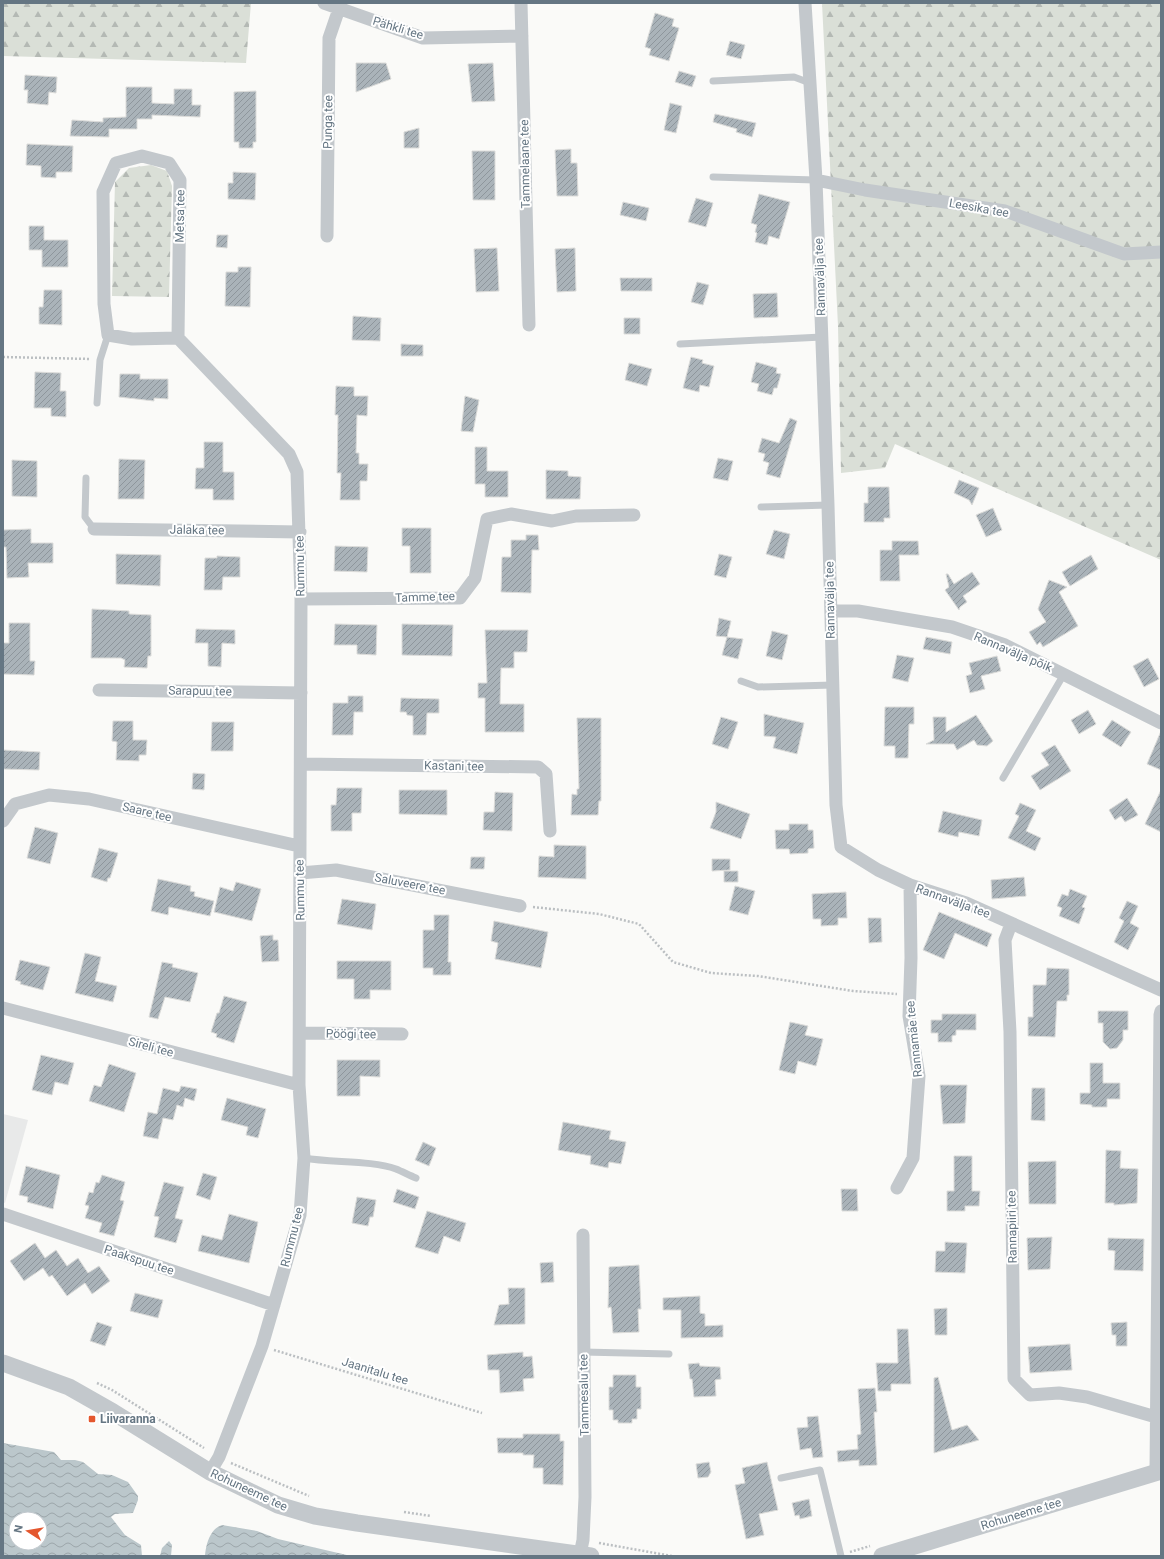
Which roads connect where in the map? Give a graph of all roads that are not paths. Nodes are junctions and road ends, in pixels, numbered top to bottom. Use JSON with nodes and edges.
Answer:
{"nodes":[{"id":1,"x":324,"y":3,"type":"edge"},
{"id":2,"x":521,"y":3,"type":"edge"},
{"id":3,"x":805,"y":3,"type":"edge"},
{"id":4,"x":340,"y":6,"type":"edge"},
{"id":5,"x":522,"y":36,"type":"junction"},
{"id":6,"x":713,"y":81,"type":"dead end"},
{"id":7,"x":810,"y":83,"type":"junction"},
{"id":8,"x":713,"y":177,"type":"dead end"},
{"id":9,"x":816,"y":180,"type":"junction"},
{"id":10,"x":327,"y":236,"type":"dead end"},
{"id":11,"x":1161,"y":252,"type":"edge"},
{"id":12,"x":529,"y":325,"type":"dead end"},
{"id":13,"x":108,"y":335,"type":"junction"},
{"id":14,"x":822,"y":337,"type":"junction"},
{"id":15,"x":178,"y":338,"type":"junction"},
{"id":16,"x":680,"y":344,"type":"dead end"},
{"id":17,"x":97,"y":403,"type":"dead end"},
{"id":18,"x":86,"y":478,"type":"dead end"},
{"id":19,"x":828,"y":505,"type":"junction"},
{"id":20,"x":761,"y":507,"type":"dead end"},
{"id":21,"x":634,"y":515,"type":"dead end"},
{"id":22,"x":94,"y":529,"type":"joint"},
{"id":23,"x":300,"y":532,"type":"junction"},
{"id":24,"x":301,"y":599,"type":"junction"},
{"id":25,"x":831,"y":611,"type":"junction"},
{"id":26,"x":1064,"y":674,"type":"junction"},
{"id":27,"x":742,"y":681,"type":"dead end"},
{"id":28,"x":832,"y":685,"type":"junction"},
{"id":29,"x":99,"y":690,"type":"dead end"},
{"id":30,"x":301,"y":693,"type":"junction"},
{"id":31,"x":1161,"y":723,"type":"edge"},
{"id":32,"x":301,"y":764,"type":"junction"},
{"id":33,"x":1003,"y":778,"type":"dead end"},
{"id":34,"x":3,"y":821,"type":"edge"},
{"id":35,"x":550,"y":831,"type":"dead end"},
{"id":36,"x":299,"y":846,"type":"junction"},
{"id":37,"x":300,"y":873,"type":"junction"},
{"id":38,"x":910,"y":885,"type":"junction"},
{"id":39,"x":520,"y":906,"type":"road end"},
{"id":40,"x":1011,"y":924,"type":"junction"},
{"id":41,"x":1161,"y":990,"type":"edge"},
{"id":42,"x":3,"y":1008,"type":"edge"},
{"id":43,"x":1161,"y":1011,"type":"edge"},
{"id":44,"x":300,"y":1033,"type":"junction"},
{"id":45,"x":402,"y":1034,"type":"dead end"},
{"id":46,"x":299,"y":1085,"type":"junction"},
{"id":47,"x":304,"y":1158,"type":"junction"},
{"id":48,"x":416,"y":1178,"type":"dead end"},
{"id":49,"x":897,"y":1188,"type":"dead end"},
{"id":50,"x":3,"y":1214,"type":"edge"},
{"id":51,"x":583,"y":1235,"type":"dead end"},
{"id":52,"x":274,"y":1304,"type":"junction"},
{"id":53,"x":1160,"y":1316,"type":"edge"},
{"id":54,"x":1159,"y":1346,"type":"edge"},
{"id":55,"x":583,"y":1352,"type":"junction"},
{"id":56,"x":669,"y":1354,"type":"dead end"},
{"id":57,"x":3,"y":1363,"type":"edge"},
{"id":58,"x":1156,"y":1417,"type":"junction"},
{"id":59,"x":210,"y":1472,"type":"junction"},
{"id":60,"x":1158,"y":1472,"type":"edge"},
{"id":61,"x":781,"y":1478,"type":"dead end"},
{"id":62,"x":585,"y":1550,"type":"edge"},
{"id":63,"x":841,"y":1556,"type":"edge"},
{"id":64,"x":882,"y":1556,"type":"edge"}],
"edges":[{"from":1,"to":4,"type":"street","name":"Pähkli tee"},
{"from":2,"to":5,"type":"street","name":"Tammelaane tee"},
{"from":3,"to":7,"type":"street","name":"Rannavälja tee"},
{"from":4,"to":5,"type":"street","name":"Pähkli tee"},
{"from":4,"to":10,"type":"street","name":"Punga tee"},
{"from":5,"to":12,"type":"street","name":"Tammelaane tee"},
{"from":6,"to":7,"type":"lane"},
{"from":7,"to":9,"type":"street","name":"Rannavälja tee"},
{"from":8,"to":9,"type":"lane"},
{"from":9,"to":11,"type":"street","name":"Leesika tee"},
{"from":9,"to":14,"type":"street","name":"Rannavälja tee"},
{"from":13,"to":15,"type":"street"},
{"from":13,"to":15,"type":"street","name":"Metsa tee"},
{"from":13,"to":17,"type":"lane"},
{"from":14,"to":16,"type":"lane"},
{"from":14,"to":19,"type":"street","name":"Rannavälja tee"},
{"from":15,"to":23,"type":"street","name":"Rummu tee"},
{"from":18,"to":22,"type":"lane"},
{"from":19,"to":20,"type":"lane"},
{"from":19,"to":25,"type":"street","name":"Rannavälja tee"},
{"from":21,"to":24,"type":"street","name":"Tamme tee"},
{"from":22,"to":23,"type":"street","name":"Jalaka tee"},
{"from":23,"to":24,"type":"street","name":"Rummu tee"},
{"from":24,"to":30,"type":"street","name":"Rummu tee"},
{"from":25,"to":26,"type":"street","name":"Rannavälja põik"},
{"from":25,"to":28,"type":"street","name":"Rannavälja tee"},
{"from":26,"to":31,"type":"street","name":"Rannavälja põik"},
{"from":26,"to":33,"type":"lane"},
{"from":27,"to":28,"type":"lane"},
{"from":28,"to":38,"type":"street","name":"Rannavälja tee"},
{"from":29,"to":30,"type":"street","name":"Sarapuu tee"},
{"from":30,"to":32,"type":"street","name":"Rummu tee"},
{"from":32,"to":35,"type":"street","name":"Kastani tee"},
{"from":32,"to":36,"type":"street","name":"Rummu tee"},
{"from":34,"to":36,"type":"street","name":"Saare tee"},
{"from":36,"to":37,"type":"street","name":"Rummu tee"},
{"from":37,"to":39,"type":"street","name":"Saluveere tee"},
{"from":37,"to":44,"type":"street","name":"Rummu tee"},
{"from":38,"to":40,"type":"street","name":"Rannavälja tee"},
{"from":38,"to":49,"type":"street","name":"Rannamäe tee"},
{"from":40,"to":41,"type":"street","name":"Rannavälja tee"},
{"from":40,"to":58,"type":"street","name":"Rannapiiri tee"},
{"from":42,"to":46,"type":"street","name":"Sireli tee"},
{"from":43,"to":53,"type":"street"},
{"from":44,"to":45,"type":"street","name":"Pöögi tee"},
{"from":44,"to":46,"type":"street","name":"Rummu tee"},
{"from":46,"to":47,"type":"street","name":"Rummu tee"},
{"from":47,"to":48,"type":"lane"},
{"from":47,"to":52,"type":"street","name":"Rummu tee"},
{"from":50,"to":52,"type":"street","name":"Paakspuu tee"},
{"from":51,"to":55,"type":"street","name":"Tammesalu tee"},
{"from":52,"to":59,"type":"street","name":"Rummu tee"},
{"from":53,"to":54,"type":"street"},
{"from":54,"to":58,"type":"street"},
{"from":55,"to":56,"type":"lane"},
{"from":55,"to":62,"type":"street","name":"Tammesalu tee"},
{"from":57,"to":59,"type":"street","name":"Rohuneeme tee"},
{"from":58,"to":60,"type":"street"},
{"from":59,"to":62,"type":"street","name":"Rohuneeme tee"},
{"from":60,"to":64,"type":"street","name":"Rohuneeme tee"},
{"from":61,"to":63,"type":"lane"}]}
